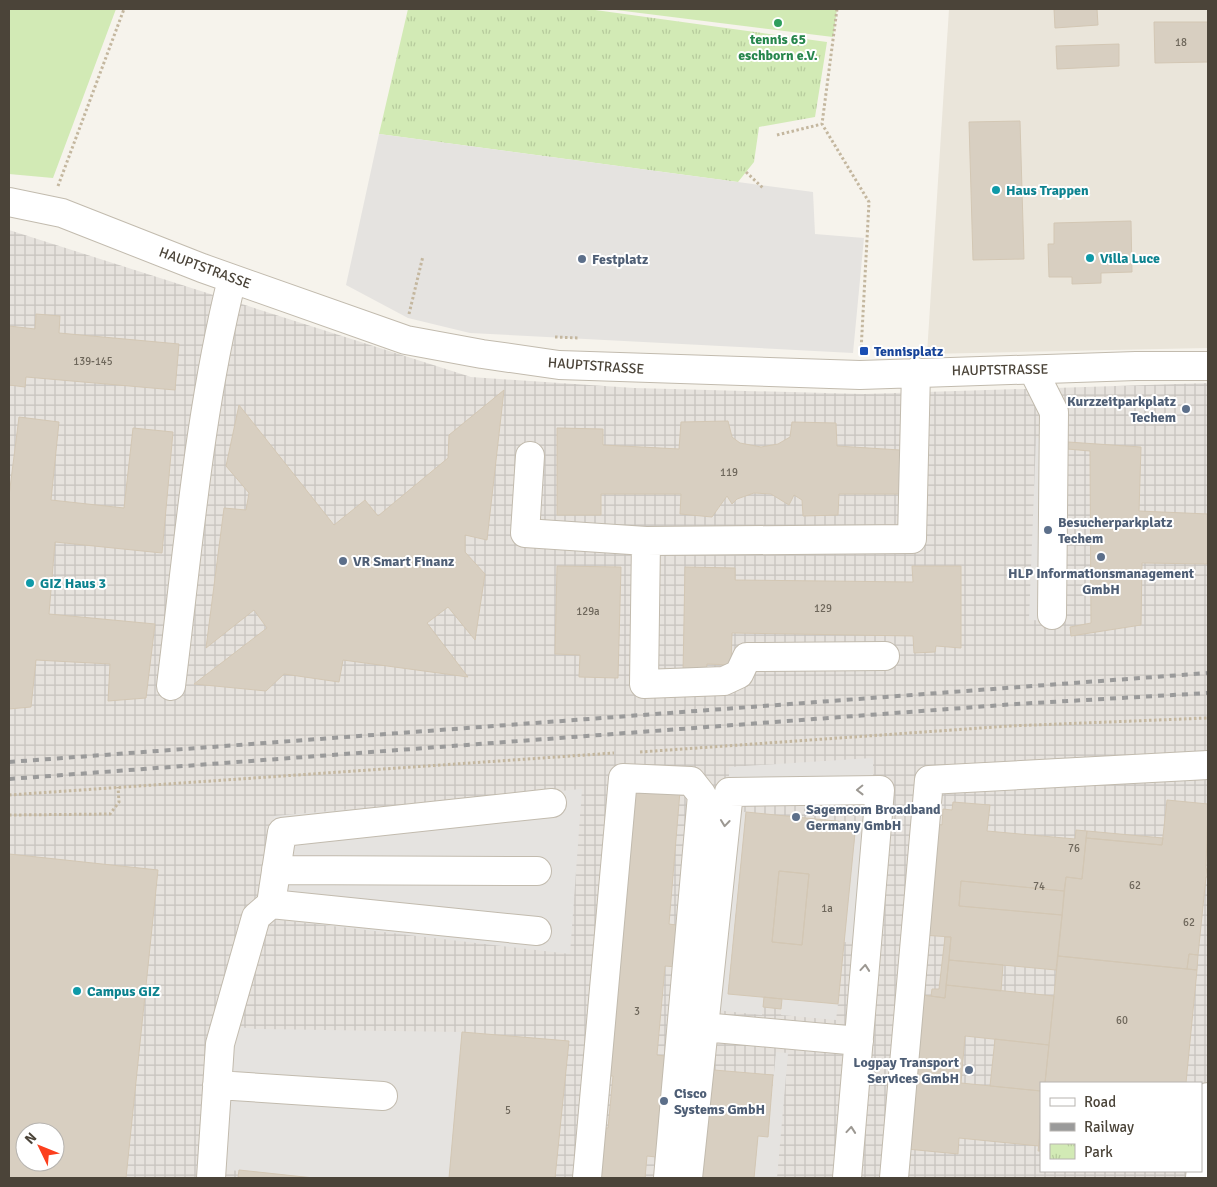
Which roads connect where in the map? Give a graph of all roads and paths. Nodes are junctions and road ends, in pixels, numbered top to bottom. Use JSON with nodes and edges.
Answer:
{"nodes":[{"id":1,"x":124,"y":9,"type":"edge"},
{"id":2,"x":836,"y":9,"type":"edge"},
{"id":3,"x":822,"y":124,"type":"junction"},
{"id":4,"x":777,"y":135,"type":"dead end"},
{"id":5,"x":746,"y":172,"type":"dead end"},
{"id":6,"x":67,"y":189,"type":"dead end"},
{"id":7,"x":764,"y":189,"type":"dead end"},
{"id":8,"x":9,"y":202,"type":"edge"},
{"id":9,"x":423,"y":256,"type":"dead end"},
{"id":10,"x":232,"y":279,"type":"junction"},
{"id":11,"x":553,"y":337,"type":"dead end"},
{"id":12,"x":582,"y":338,"type":"dead end"},
{"id":13,"x":406,"y":340,"type":"junction"},
{"id":14,"x":1208,"y":366,"type":"edge"},
{"id":15,"x":1033,"y":370,"type":"junction"},
{"id":16,"x":916,"y":372,"type":"junction"},
{"id":17,"x":860,"y":375,"type":"junction"},
{"id":18,"x":530,"y":456,"type":"dead end"},
{"id":19,"x":646,"y":541,"type":"junction"},
{"id":20,"x":1052,"y":615,"type":"dead end"},
{"id":21,"x":884,"y":656,"type":"dead end"},
{"id":22,"x":171,"y":686,"type":"dead end"},
{"id":23,"x":1208,"y":718,"type":"edge"},
{"id":24,"x":633,"y":752,"type":"dead end"},
{"id":25,"x":623,"y":753,"type":"dead end"},
{"id":26,"x":1208,"y":765,"type":"edge"},
{"id":27,"x":118,"y":787,"type":"junction"},
{"id":28,"x":9,"y":795,"type":"edge"},
{"id":29,"x":552,"y":803,"type":"dead end"},
{"id":30,"x":9,"y":815,"type":"edge"},
{"id":31,"x":276,"y":870,"type":"junction"},
{"id":32,"x":537,"y":871,"type":"dead end"},
{"id":33,"x":271,"y":904,"type":"junction"},
{"id":34,"x":537,"y":931,"type":"dead end"},
{"id":35,"x":704,"y":1027,"type":"junction"},
{"id":36,"x":859,"y":1041,"type":"junction"},
{"id":37,"x":217,"y":1085,"type":"junction"},
{"id":38,"x":383,"y":1096,"type":"dead end"},
{"id":39,"x":1208,"y":1096,"type":"edge"},
{"id":40,"x":665,"y":1149,"type":"dead end"},
{"id":41,"x":1202,"y":1158,"type":"edge"},
{"id":42,"x":210,"y":1178,"type":"edge"},
{"id":43,"x":587,"y":1178,"type":"edge"},
{"id":44,"x":662,"y":1178,"type":"edge"},
{"id":45,"x":668,"y":1178,"type":"edge"},
{"id":46,"x":688,"y":1178,"type":"edge"},
{"id":47,"x":847,"y":1178,"type":"edge"},
{"id":48,"x":894,"y":1178,"type":"edge"}],
"edges":[{"from":1,"to":6,"type":"path"},
{"from":2,"to":3,"type":"path"},
{"from":3,"to":4,"type":"path"},
{"from":3,"to":17,"type":"path"},
{"from":5,"to":7,"type":"path"},
{"from":8,"to":10,"type":"street","name":"HAUPTSTRASSE"},
{"from":9,"to":13,"type":"path"},
{"from":10,"to":13,"type":"street","name":"HAUPTSTRASSE"},
{"from":10,"to":22,"type":"street"},
{"from":11,"to":12,"type":"path"},
{"from":13,"to":17,"type":"street","name":"HAUPTSTRASSE"},
{"from":14,"to":15,"type":"street","name":"HAUPTSTRASSE"},
{"from":15,"to":16,"type":"street","name":"HAUPTSTRASSE"},
{"from":15,"to":20,"type":"street"},
{"from":16,"to":17,"type":"street","name":"HAUPTSTRASSE"},
{"from":16,"to":19,"type":"street"},
{"from":18,"to":19,"type":"street"},
{"from":19,"to":21,"type":"street"},
{"from":23,"to":24,"type":"path"},
{"from":25,"to":27,"type":"path"},
{"from":26,"to":48,"type":"street"},
{"from":27,"to":28,"type":"path"},
{"from":27,"to":30,"type":"path"},
{"from":29,"to":31,"type":"street"},
{"from":31,"to":32,"type":"street"},
{"from":31,"to":33,"type":"street"},
{"from":33,"to":34,"type":"street"},
{"from":33,"to":37,"type":"street"},
{"from":35,"to":36,"type":"street"},
{"from":36,"to":35,"type":"street","one_way":true},
{"from":35,"to":46,"type":"street"},
{"from":47,"to":36,"type":"street","one_way":true},
{"from":37,"to":38,"type":"street"},
{"from":37,"to":42,"type":"street"},
{"from":39,"to":41,"type":"street"},
{"from":40,"to":44,"type":"street"},
{"from":43,"to":45,"type":"street"}]}
